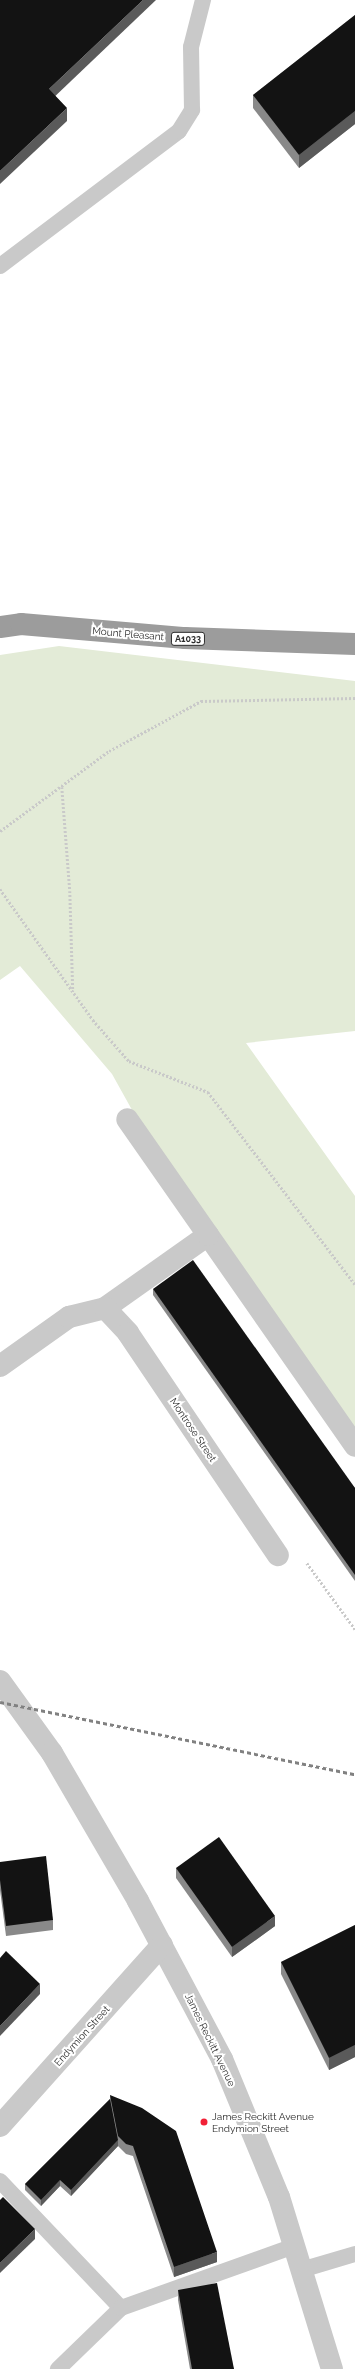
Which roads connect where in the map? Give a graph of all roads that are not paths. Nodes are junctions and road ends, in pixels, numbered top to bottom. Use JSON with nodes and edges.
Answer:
{"nodes":[{"id":1,"x":203,"y":0,"type":"edge"},
{"id":2,"x":0,"y":266,"type":"edge"},
{"id":3,"x":0,"y":616,"type":"edge"},
{"id":4,"x":10,"y":626,"type":"edge"},
{"id":5,"x":355,"y":644,"type":"edge"},
{"id":6,"x":127,"y":1119,"type":"dead end"},
{"id":7,"x":208,"y":1235,"type":"junction"},
{"id":8,"x":105,"y":1308,"type":"junction"},
{"id":9,"x":0,"y":1366,"type":"edge"},
{"id":10,"x":355,"y":1446,"type":"edge"},
{"id":11,"x":278,"y":1555,"type":"road end"},
{"id":12,"x":0,"y":1681,"type":"edge"},
{"id":13,"x":162,"y":1945,"type":"junction"},
{"id":14,"x":0,"y":2126,"type":"edge"},
{"id":15,"x":0,"y":2182,"type":"edge"},
{"id":16,"x":294,"y":2246,"type":"junction"},
{"id":17,"x":355,"y":2254,"type":"edge"},
{"id":18,"x":301,"y":2270,"type":"junction"},
{"id":19,"x":120,"y":2308,"type":"junction"},
{"id":20,"x":58,"y":2369,"type":"edge"},
{"id":21,"x":332,"y":2369,"type":"edge"}],
"edges":[{"from":1,"to":2,"type":"lane"},
{"from":3,"to":4,"type":"highway","number":"A1033"},
{"from":4,"to":5,"type":"highway","name":"Mount Pleasant","number":"A1033"},
{"from":6,"to":7,"type":"street"},
{"from":7,"to":8,"type":"street"},
{"from":7,"to":10,"type":"street"},
{"from":8,"to":9,"type":"street"},
{"from":8,"to":11,"type":"street","name":"Montrose Street"},
{"from":12,"to":13,"type":"street","name":"James Reckitt Avenue"},
{"from":13,"to":14,"type":"street","name":"Endymion Street"},
{"from":13,"to":16,"type":"street","name":"James Reckitt Avenue"},
{"from":15,"to":19,"type":"lane"},
{"from":16,"to":18,"type":"street","name":"James Reckitt Avenue"},
{"from":16,"to":19,"type":"lane"},
{"from":17,"to":18,"type":"lane"},
{"from":18,"to":21,"type":"street","name":"James Reckitt Avenue"},
{"from":19,"to":20,"type":"lane"}]}
